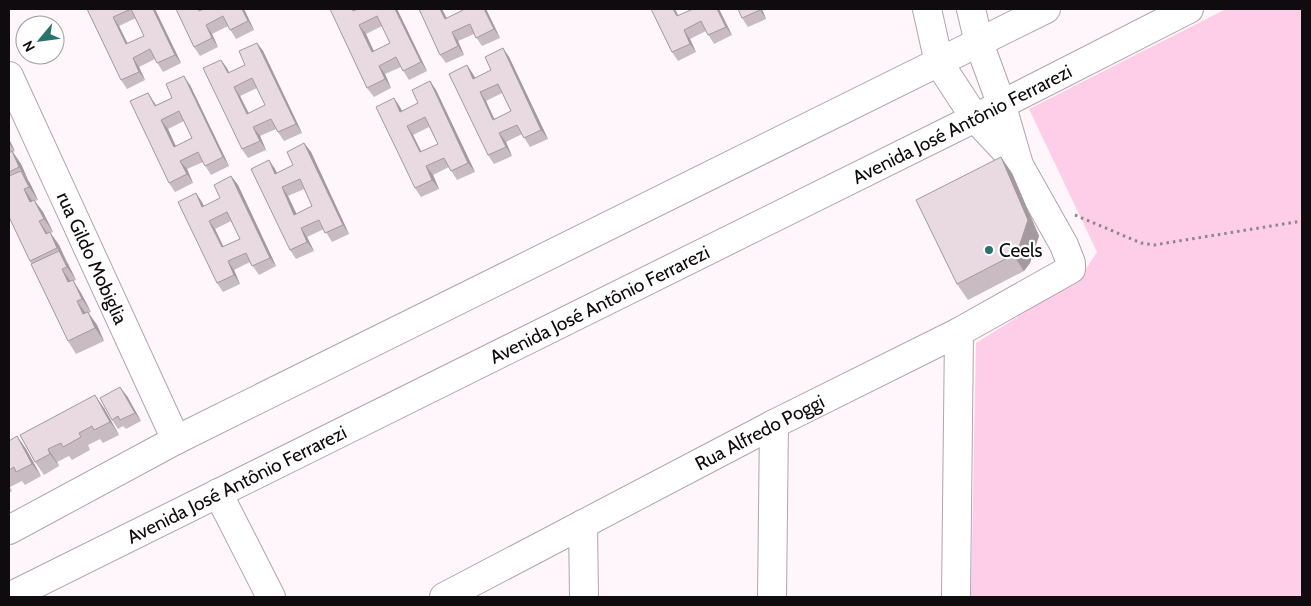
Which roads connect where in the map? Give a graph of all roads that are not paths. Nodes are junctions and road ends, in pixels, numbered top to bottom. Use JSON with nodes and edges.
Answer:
{"nodes":[{"id":1,"x":927,"y":9,"type":"edge"},
{"id":2,"x":971,"y":9,"type":"edge"},
{"id":3,"x":1046,"y":9,"type":"edge"},
{"id":4,"x":1188,"y":9,"type":"edge"},
{"id":5,"x":979,"y":43,"type":"junction"},
{"id":6,"x":939,"y":63,"type":"junction"},
{"id":7,"x":9,"y":76,"type":"edge"},
{"id":8,"x":1001,"y":103,"type":"junction"},
{"id":9,"x":974,"y":118,"type":"junction"},
{"id":10,"x":1019,"y":165,"type":"junction"},
{"id":11,"x":959,"y":332,"type":"junction"},
{"id":12,"x":774,"y":424,"type":"junction"},
{"id":13,"x":176,"y":440,"type":"junction"},
{"id":14,"x":218,"y":493,"type":"junction"},
{"id":15,"x":583,"y":524,"type":"junction"},
{"id":16,"x":9,"y":530,"type":"edge"},
{"id":17,"x":9,"y":597,"type":"edge"},
{"id":18,"x":271,"y":597,"type":"edge"},
{"id":19,"x":444,"y":597,"type":"edge"},
{"id":20,"x":584,"y":597,"type":"edge"},
{"id":21,"x":772,"y":597,"type":"edge"},
{"id":22,"x":956,"y":597,"type":"edge"}],
"edges":[{"from":1,"to":6,"type":"street"},
{"from":2,"to":5,"type":"street"},
{"from":3,"to":5,"type":"street"},
{"from":4,"to":8,"type":"street","name":"Avenida José Antônio Ferrarezi"},
{"from":5,"to":6,"type":"street"},
{"from":5,"to":8,"type":"street"},
{"from":6,"to":9,"type":"street"},
{"from":6,"to":13,"type":"street"},
{"from":7,"to":13,"type":"street","name":"rua Gildo Mobiglia"},
{"from":8,"to":9,"type":"street","name":"Avenida José Antônio Ferrarezi"},
{"from":8,"to":10,"type":"street"},
{"from":9,"to":10,"type":"street"},
{"from":9,"to":14,"type":"street","name":"Avenida José Antônio Ferrarezi"},
{"from":10,"to":11,"type":"street","name":"Rua Alfredo Poggi"},
{"from":11,"to":12,"type":"street","name":"Rua Alfredo Poggi"},
{"from":11,"to":22,"type":"street"},
{"from":12,"to":15,"type":"street","name":"Rua Alfredo Poggi"},
{"from":12,"to":21,"type":"street"},
{"from":13,"to":16,"type":"street"},
{"from":14,"to":17,"type":"street","name":"Avenida José Antônio Ferrarezi"},
{"from":14,"to":18,"type":"street"},
{"from":15,"to":19,"type":"street","name":"Rua Alfredo Poggi"},
{"from":15,"to":20,"type":"street"}]}
